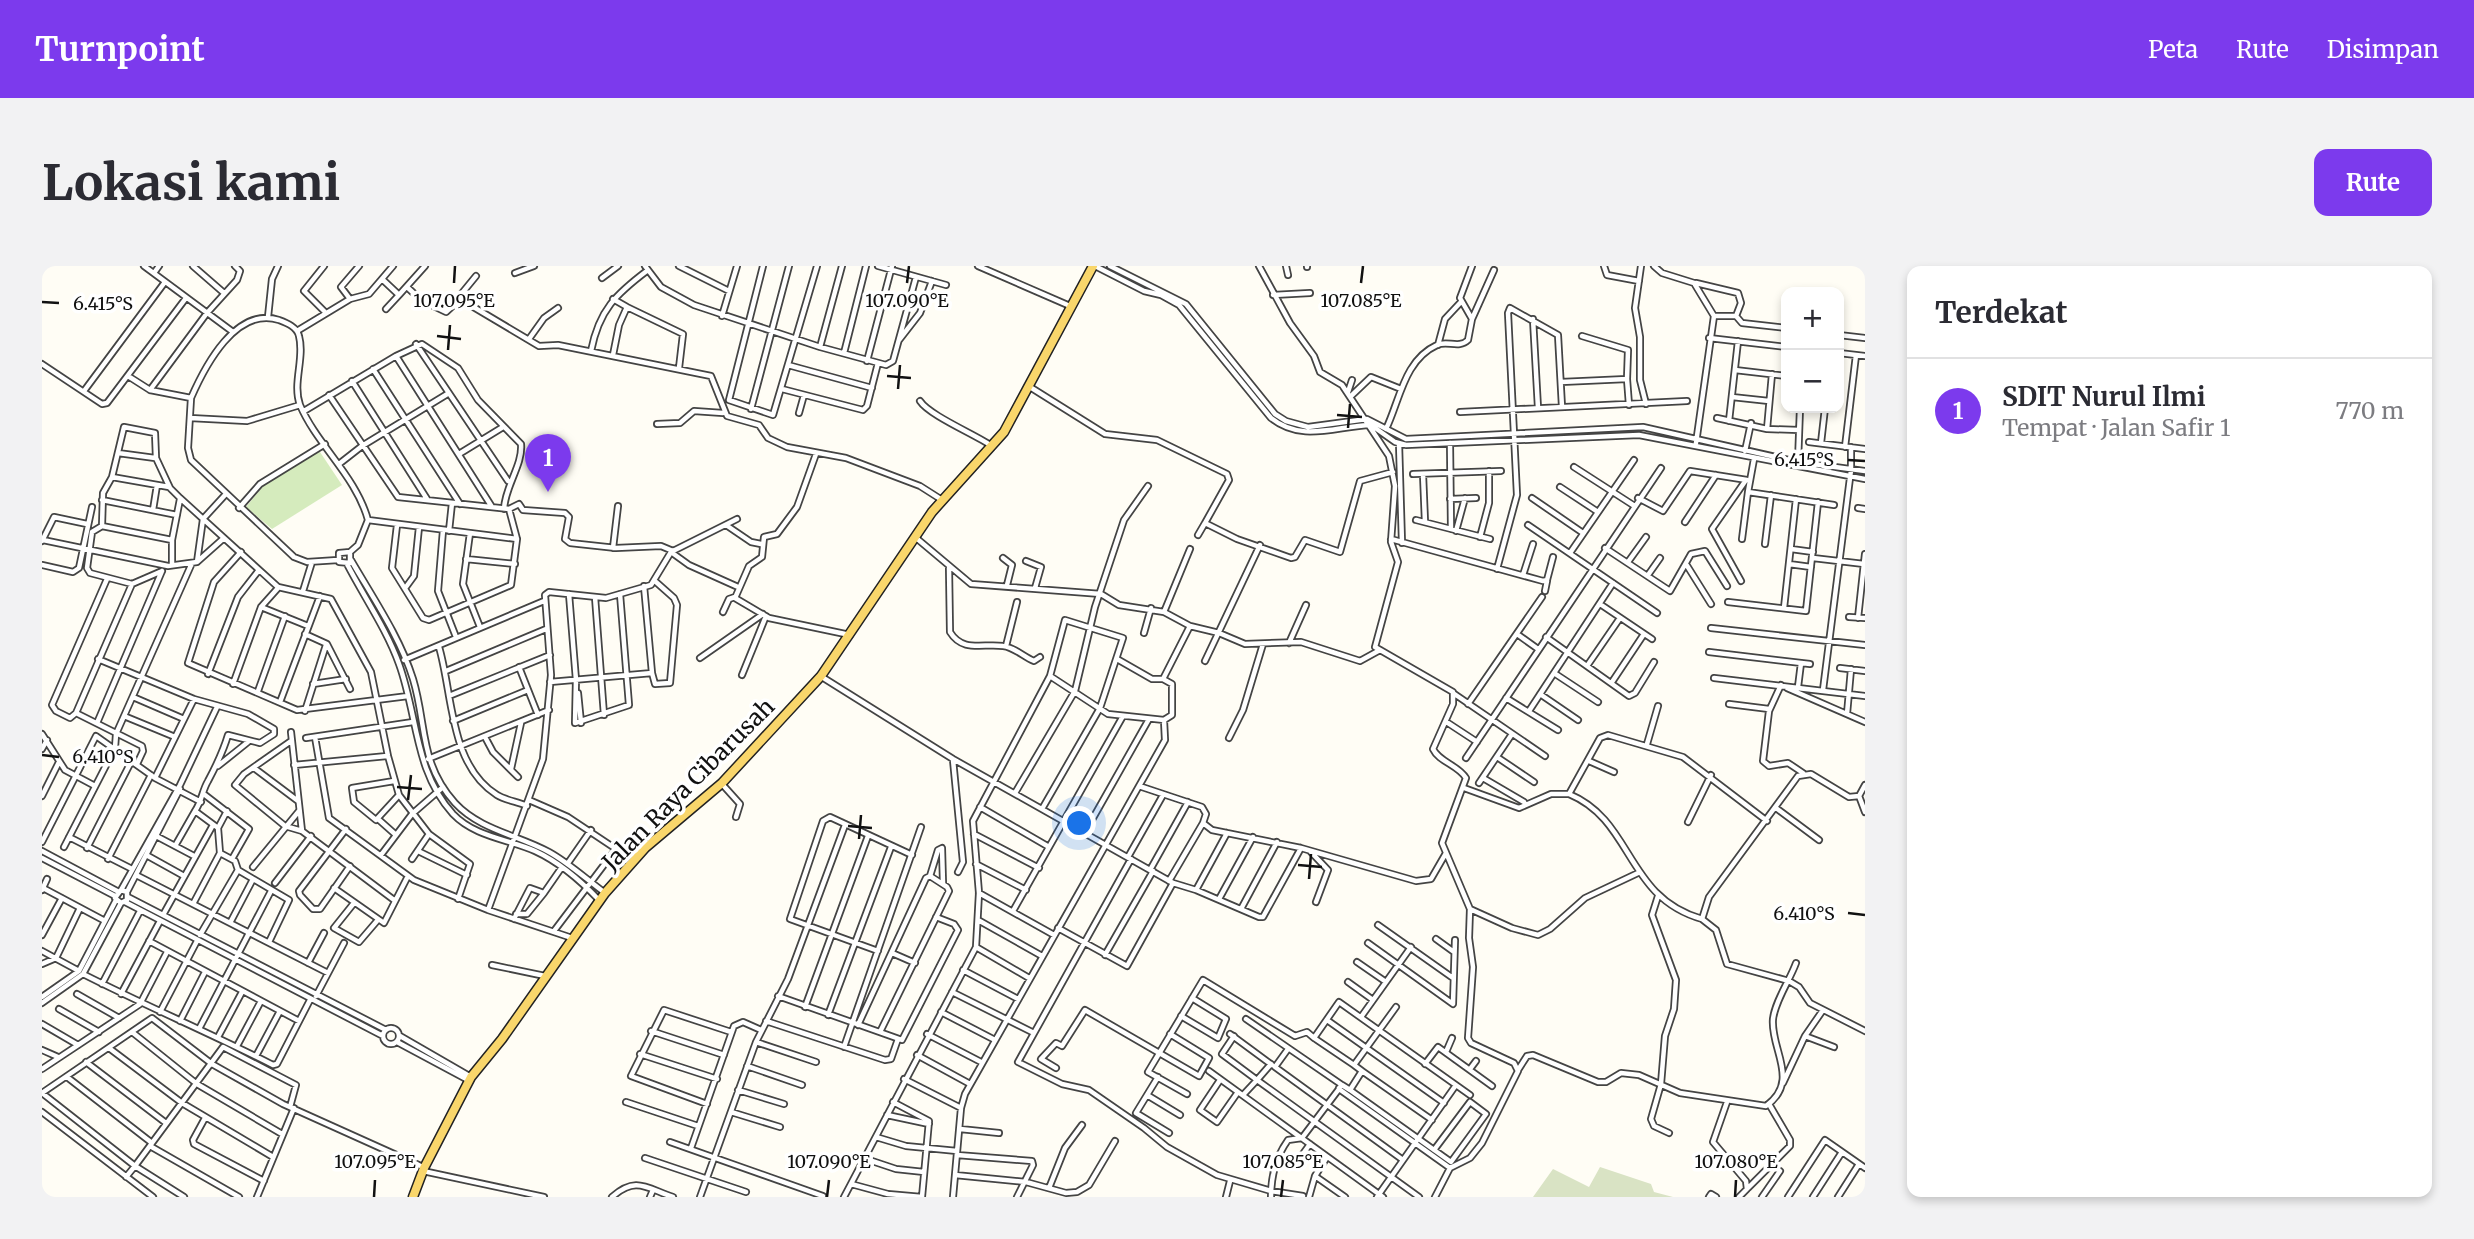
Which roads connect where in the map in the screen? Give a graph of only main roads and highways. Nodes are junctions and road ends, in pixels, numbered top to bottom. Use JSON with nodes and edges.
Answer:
{"nodes":[{"id":1,"x":1094,"y":266,"type":"edge"},
{"id":2,"x":413,"y":1197,"type":"edge"}],
"edges":[{"from":1,"to":2,"type":"main road","name":"Jalan Raya Cibarusah"}]}
